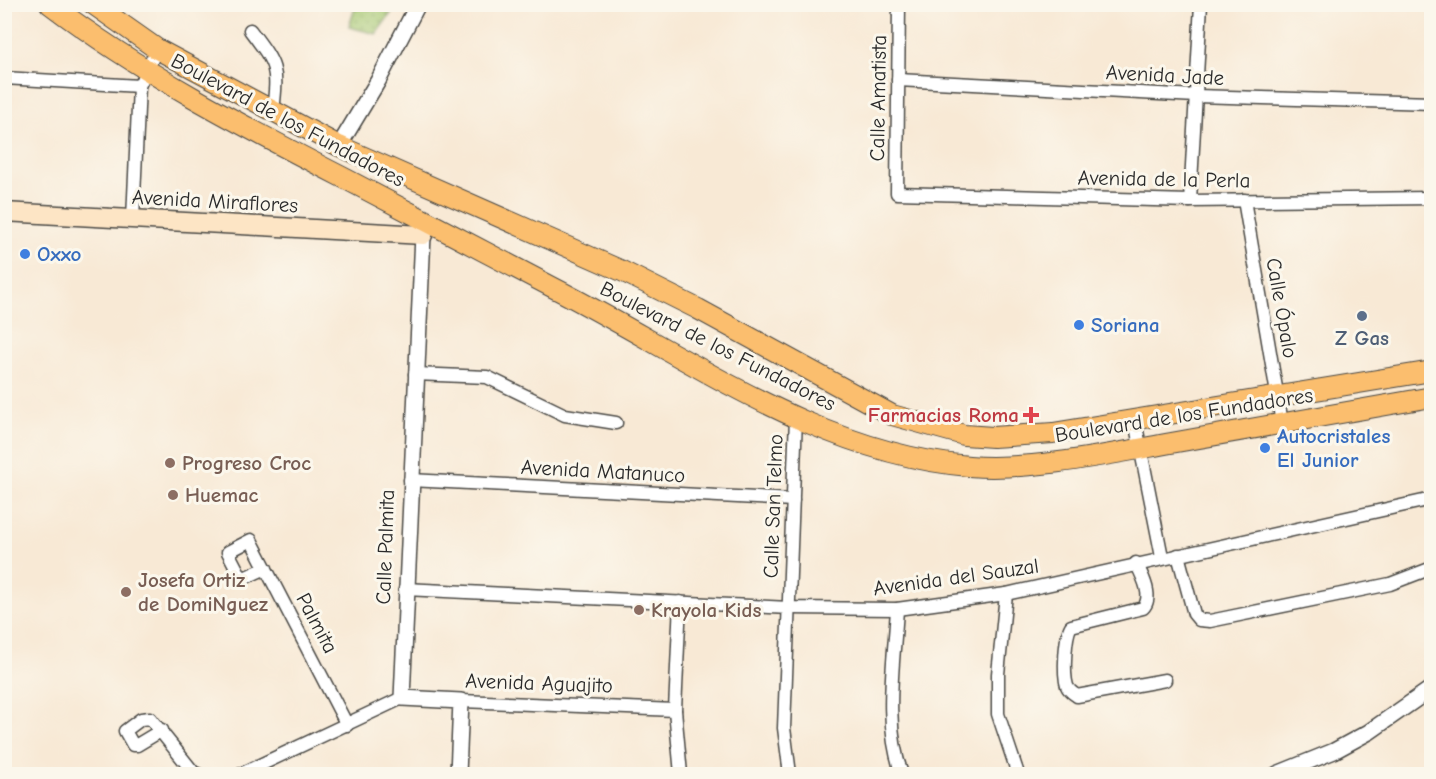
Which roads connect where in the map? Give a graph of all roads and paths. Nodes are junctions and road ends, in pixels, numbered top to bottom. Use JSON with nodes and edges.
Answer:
{"nodes":[{"id":1,"x":50,"y":4,"type":"edge"},
{"id":2,"x":93,"y":4,"type":"edge"},
{"id":3,"x":418,"y":4,"type":"edge"},
{"id":4,"x":899,"y":4,"type":"edge"},
{"id":5,"x":1201,"y":4,"type":"edge"},
{"id":6,"x":250,"y":30,"type":"dead end"},
{"id":7,"x":157,"y":49,"type":"junction"},
{"id":8,"x":4,"y":78,"type":"edge"},
{"id":9,"x":142,"y":78,"type":"junction"},
{"id":10,"x":898,"y":80,"type":"junction"},
{"id":11,"x":1196,"y":96,"type":"junction"},
{"id":12,"x":1431,"y":104,"type":"edge"},
{"id":13,"x":273,"y":112,"type":"junction"},
{"id":14,"x":339,"y":146,"type":"junction"},
{"id":15,"x":306,"y":158,"type":"junction"},
{"id":16,"x":897,"y":193,"type":"joint"},
{"id":17,"x":1431,"y":198,"type":"edge"},
{"id":18,"x":1244,"y":200,"type":"junction"},
{"id":19,"x":1190,"y":201,"type":"junction"},
{"id":20,"x":4,"y":212,"type":"edge"},
{"id":21,"x":133,"y":219,"type":"junction"},
{"id":22,"x":425,"y":228,"type":"junction"},
{"id":23,"x":1431,"y":371,"type":"edge"},
{"id":24,"x":415,"y":374,"type":"junction"},
{"id":25,"x":1278,"y":397,"type":"junction"},
{"id":26,"x":1431,"y":397,"type":"edge"},
{"id":27,"x":796,"y":418,"type":"junction"},
{"id":28,"x":1136,"y":421,"type":"junction"},
{"id":29,"x":616,"y":423,"type":"dead end"},
{"id":30,"x":1282,"y":423,"type":"junction"},
{"id":31,"x":1141,"y":448,"type":"junction"},
{"id":32,"x":410,"y":480,"type":"junction"},
{"id":33,"x":1431,"y":499,"type":"edge"},
{"id":34,"x":794,"y":500,"type":"junction"},
{"id":35,"x":1178,"y":555,"type":"junction"},
{"id":36,"x":1162,"y":557,"type":"junction"},
{"id":37,"x":1136,"y":563,"type":"junction"},
{"id":38,"x":1431,"y":567,"type":"edge"},
{"id":39,"x":266,"y":568,"type":"junction"},
{"id":40,"x":405,"y":589,"type":"junction"},
{"id":41,"x":1006,"y":594,"type":"junction"},
{"id":42,"x":680,"y":602,"type":"junction"},
{"id":43,"x":789,"y":608,"type":"junction"},
{"id":44,"x":897,"y":609,"type":"junction"},
{"id":45,"x":1165,"y":680,"type":"dead end"},
{"id":46,"x":1431,"y":688,"type":"edge"},
{"id":47,"x":402,"y":698,"type":"junction"},
{"id":48,"x":461,"y":700,"type":"junction"},
{"id":49,"x":675,"y":710,"type":"junction"},
{"id":50,"x":347,"y":725,"type":"junction"},
{"id":51,"x":160,"y":728,"type":"dead end"},
{"id":52,"x":198,"y":774,"type":"edge"},
{"id":53,"x":242,"y":774,"type":"edge"},
{"id":54,"x":458,"y":774,"type":"edge"},
{"id":55,"x":681,"y":774,"type":"edge"},
{"id":56,"x":790,"y":774,"type":"edge"},
{"id":57,"x":902,"y":774,"type":"edge"},
{"id":58,"x":1018,"y":774,"type":"edge"},
{"id":59,"x":1277,"y":774,"type":"edge"}],
"edges":[{"from":1,"to":9,"type":"main road","name":"Boulevard de los Fundadores"},
{"from":2,"to":7,"type":"main road","name":"Boulevard de los Fundadores"},
{"from":3,"to":14,"type":"street"},
{"from":4,"to":10,"type":"street","name":"Calle Amatista"},
{"from":5,"to":11,"type":"street"},
{"from":6,"to":13,"type":"street"},
{"from":7,"to":9,"type":"street"},
{"from":7,"to":13,"type":"main road","name":"Boulevard de los Fundadores"},
{"from":8,"to":9,"type":"street"},
{"from":9,"to":15,"type":"main road","name":"Boulevard de los Fundadores"},
{"from":9,"to":21,"type":"street"},
{"from":10,"to":11,"type":"street","name":"Avenida Jade"},
{"from":10,"to":16,"type":"street","name":"Calle Amatista"},
{"from":11,"to":12,"type":"street","name":"Avenida Jade"},
{"from":11,"to":19,"type":"street"},
{"from":13,"to":14,"type":"main road","name":"Boulevard de los Fundadores"},
{"from":14,"to":15,"type":"main road"},
{"from":14,"to":28,"type":"main road","name":"Boulevard de los Fundadores"},
{"from":15,"to":22,"type":"main road","name":"Boulevard de los Fundadores"},
{"from":16,"to":19,"type":"street","name":"Avenida de la Perla"},
{"from":17,"to":18,"type":"street","name":"Avenida de la Perla"},
{"from":18,"to":19,"type":"street","name":"Avenida de la Perla"},
{"from":18,"to":25,"type":"street","name":"Calle Ópalo"},
{"from":20,"to":21,"type":"main road","name":"Avenida Miraflores"},
{"from":21,"to":22,"type":"main road","name":"Avenida Miraflores"},
{"from":22,"to":24,"type":"street","name":"Calle Palmita"},
{"from":22,"to":27,"type":"main road","name":"Boulevard de los Fundadores"},
{"from":23,"to":25,"type":"main road","name":"Boulevard de los Fundadores"},
{"from":24,"to":29,"type":"street"},
{"from":24,"to":32,"type":"street","name":"Calle Palmita"},
{"from":25,"to":28,"type":"main road","name":"Boulevard de los Fundadores"},
{"from":25,"to":30,"type":"street","name":"Calle Ópalo"},
{"from":26,"to":30,"type":"main road","name":"Boulevard de los Fundadores"},
{"from":27,"to":31,"type":"main road","name":"Boulevard de los Fundadores"},
{"from":27,"to":34,"type":"street","name":"Calle San Telmo"},
{"from":28,"to":31,"type":"street"},
{"from":30,"to":31,"type":"main road","name":"Boulevard de los Fundadores"},
{"from":31,"to":36,"type":"street"},
{"from":32,"to":34,"type":"street","name":"Avenida Matanuco"},
{"from":32,"to":40,"type":"street","name":"Calle Palmita"},
{"from":33,"to":35,"type":"street","name":"Avenida del Sauzal"},
{"from":34,"to":43,"type":"street","name":"Calle San Telmo"},
{"from":35,"to":36,"type":"street","name":"Avenida del Sauzal"},
{"from":35,"to":38,"type":"street"},
{"from":36,"to":37,"type":"street","name":"Avenida del Sauzal"},
{"from":37,"to":41,"type":"street","name":"Avenida del Sauzal"},
{"from":37,"to":45,"type":"street"},
{"from":39,"to":39,"type":"street","name":"Palmita"},
{"from":39,"to":50,"type":"street","name":"Palmita"},
{"from":40,"to":42,"type":"street","name":"Avenida del Sauzal"},
{"from":40,"to":47,"type":"street","name":"Calle Palmita"},
{"from":41,"to":44,"type":"street","name":"Avenida del Sauzal"},
{"from":41,"to":58,"type":"street"},
{"from":42,"to":43,"type":"street","name":"Avenida del Sauzal"},
{"from":42,"to":49,"type":"street"},
{"from":43,"to":44,"type":"street","name":"Avenida del Sauzal"},
{"from":43,"to":56,"type":"street","name":"Calle San Telmo"},
{"from":44,"to":57,"type":"street"},
{"from":46,"to":59,"type":"street"},
{"from":47,"to":48,"type":"street","name":"Avenida Aguajito"},
{"from":47,"to":50,"type":"street"},
{"from":48,"to":49,"type":"street","name":"Avenida Aguajito"},
{"from":48,"to":54,"type":"street"},
{"from":49,"to":55,"type":"street"},
{"from":50,"to":53,"type":"street"},
{"from":51,"to":52,"type":"street"}]}
